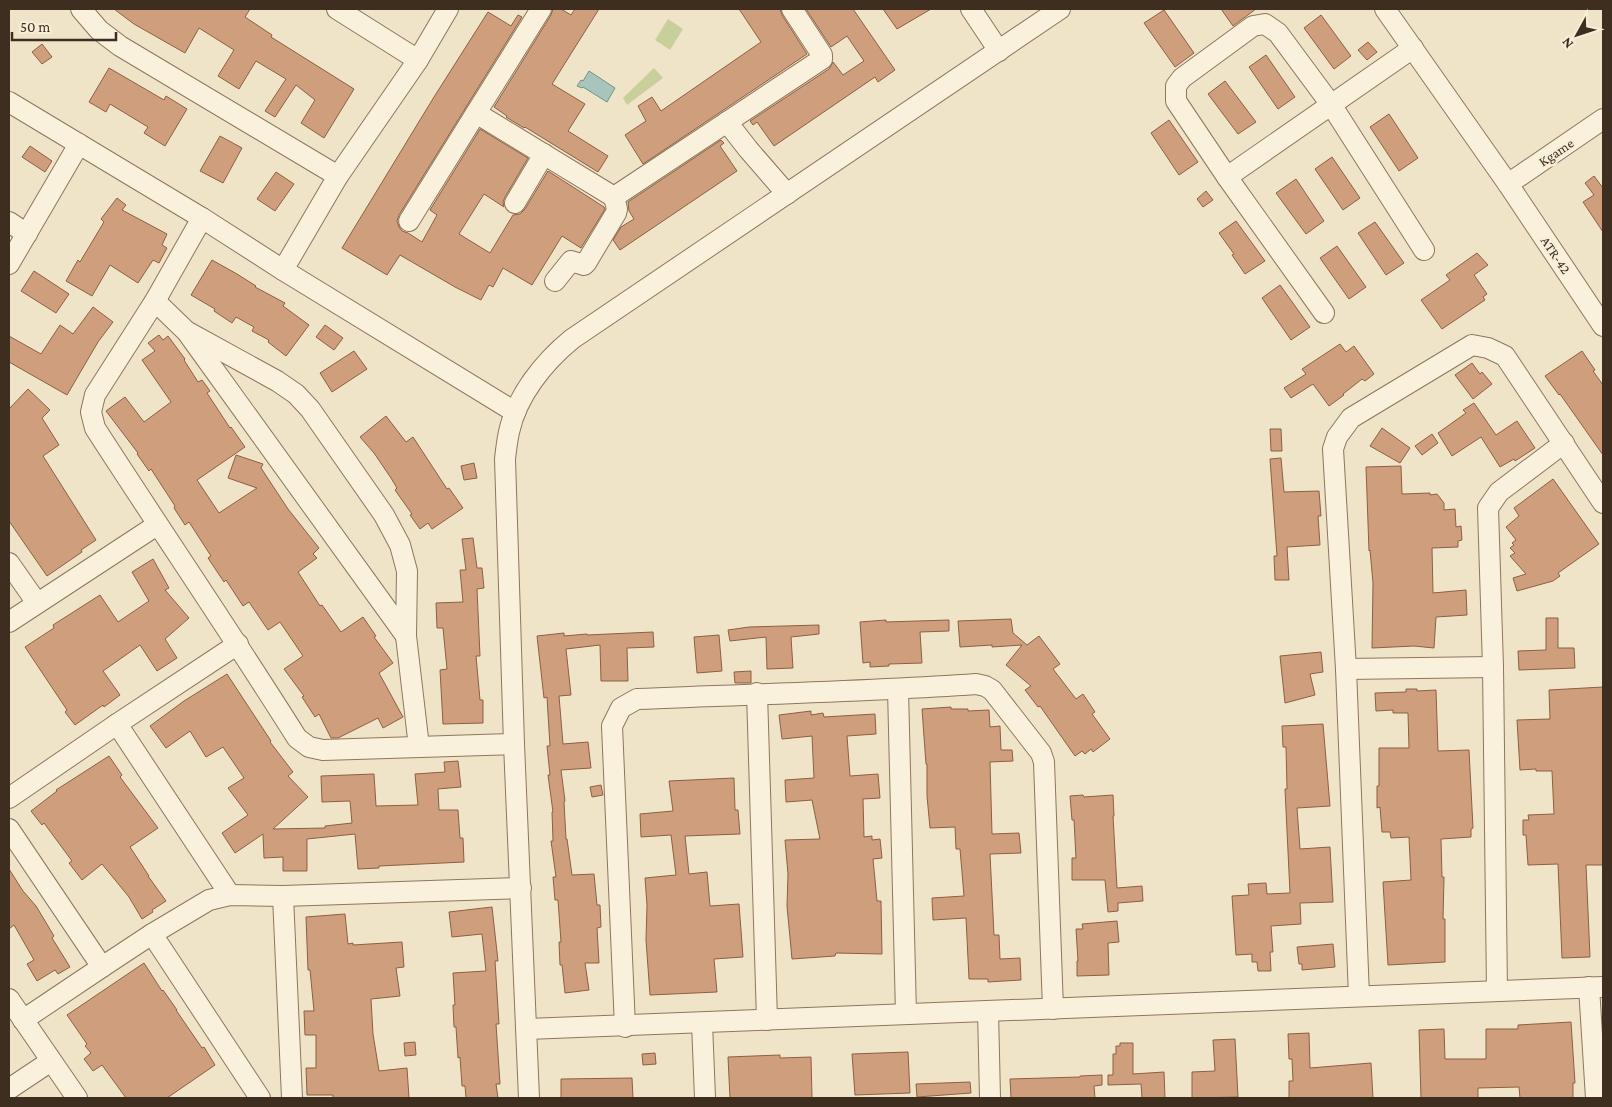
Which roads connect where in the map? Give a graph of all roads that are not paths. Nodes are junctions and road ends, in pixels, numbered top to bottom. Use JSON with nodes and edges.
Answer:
{"nodes":[{"id":1,"x":81,"y":9,"type":"edge"},
{"id":2,"x":337,"y":9,"type":"edge"},
{"id":3,"x":448,"y":9,"type":"edge"},
{"id":4,"x":792,"y":9,"type":"edge"},
{"id":5,"x":970,"y":9,"type":"edge"},
{"id":6,"x":1060,"y":9,"type":"edge"},
{"id":7,"x":1386,"y":9,"type":"edge"},
{"id":8,"x":535,"y":11,"type":"edge"},
{"id":9,"x":1413,"y":48,"type":"junction"},
{"id":10,"x":999,"y":51,"type":"junction"},
{"id":11,"x":418,"y":60,"type":"junction"},
{"id":12,"x":9,"y":102,"type":"edge"},
{"id":13,"x":1332,"y":106,"type":"junction"},
{"id":14,"x":476,"y":113,"type":"junction"},
{"id":15,"x":1603,"y":119,"type":"edge"},
{"id":16,"x":727,"y":122,"type":"junction"},
{"id":17,"x":79,"y":144,"type":"junction"},
{"id":18,"x":544,"y":154,"type":"junction"},
{"id":19,"x":338,"y":176,"type":"junction"},
{"id":20,"x":1227,"y":177,"type":"junction"},
{"id":21,"x":1508,"y":184,"type":"junction"},
{"id":22,"x":787,"y":194,"type":"junction"},
{"id":23,"x":614,"y":197,"type":"junction"},
{"id":24,"x":514,"y":203,"type":"dead end"},
{"id":25,"x":202,"y":218,"type":"junction"},
{"id":26,"x":409,"y":221,"type":"dead end"},
{"id":27,"x":9,"y":222,"type":"edge"},
{"id":28,"x":27,"y":234,"type":"junction"},
{"id":29,"x":1424,"y":250,"type":"dead end"},
{"id":30,"x":9,"y":264,"type":"edge"},
{"id":31,"x":283,"y":270,"type":"junction"},
{"id":32,"x":555,"y":281,"type":"dead end"},
{"id":33,"x":155,"y":301,"type":"junction"},
{"id":34,"x":1324,"y":313,"type":"dead end"},
{"id":35,"x":1603,"y":326,"type":"edge"},
{"id":36,"x":186,"y":331,"type":"junction"},
{"id":37,"x":515,"y":412,"type":"junction"},
{"id":38,"x":1564,"y":442,"type":"junction"},
{"id":39,"x":1603,"y":502,"type":"edge"},
{"id":40,"x":158,"y":525,"type":"junction"},
{"id":41,"x":9,"y":563,"type":"edge"},
{"id":42,"x":37,"y":604,"type":"junction"},
{"id":43,"x":9,"y":622,"type":"edge"},
{"id":44,"x":406,"y":636,"type":"junction"},
{"id":45,"x":238,"y":644,"type":"junction"},
{"id":46,"x":1493,"y":667,"type":"junction"},
{"id":47,"x":1346,"y":669,"type":"junction"},
{"id":48,"x":898,"y":689,"type":"junction"},
{"id":49,"x":757,"y":693,"type":"junction"},
{"id":50,"x":117,"y":724,"type":"junction"},
{"id":51,"x":514,"y":744,"type":"junction"},
{"id":52,"x":419,"y":746,"type":"junction"},
{"id":53,"x":9,"y":798,"type":"edge"},
{"id":54,"x":9,"y":829,"type":"edge"},
{"id":55,"x":521,"y":888,"type":"junction"},
{"id":56,"x":230,"y":895,"type":"junction"},
{"id":57,"x":283,"y":896,"type":"junction"},
{"id":58,"x":152,"y":934,"type":"junction"},
{"id":59,"x":102,"y":967,"type":"junction"},
{"id":60,"x":1596,"y":987,"type":"edge"},
{"id":61,"x":1497,"y":991,"type":"junction"},
{"id":62,"x":1359,"y":996,"type":"junction"},
{"id":63,"x":9,"y":998,"type":"edge"},
{"id":64,"x":1054,"y":1009,"type":"junction"},
{"id":65,"x":988,"y":1011,"type":"junction"},
{"id":66,"x":906,"y":1014,"type":"junction"},
{"id":67,"x":23,"y":1020,"type":"junction"},
{"id":68,"x":767,"y":1020,"type":"junction"},
{"id":69,"x":702,"y":1023,"type":"junction"},
{"id":70,"x":625,"y":1027,"type":"junction"},
{"id":71,"x":527,"y":1030,"type":"junction"},
{"id":72,"x":51,"y":1061,"type":"junction"},
{"id":73,"x":9,"y":1089,"type":"edge"},
{"id":74,"x":77,"y":1098,"type":"edge"},
{"id":75,"x":260,"y":1098,"type":"edge"},
{"id":76,"x":292,"y":1098,"type":"edge"},
{"id":77,"x":529,"y":1098,"type":"edge"},
{"id":78,"x":705,"y":1098,"type":"edge"},
{"id":79,"x":990,"y":1098,"type":"edge"},
{"id":80,"x":1596,"y":1098,"type":"edge"}],
"edges":[{"from":1,"to":19,"type":"street"},
{"from":2,"to":11,"type":"street"},
{"from":3,"to":11,"type":"street"},
{"from":4,"to":16,"type":"street"},
{"from":5,"to":10,"type":"street"},
{"from":6,"to":10,"type":"street"},
{"from":7,"to":9,"type":"street","name":"ATR-42"},
{"from":8,"to":14,"type":"street"},
{"from":9,"to":13,"type":"street"},
{"from":9,"to":21,"type":"street","name":"ATR-42"},
{"from":10,"to":22,"type":"street"},
{"from":11,"to":19,"type":"street"},
{"from":12,"to":17,"type":"street"},
{"from":13,"to":20,"type":"street"},
{"from":13,"to":20,"type":"street"},
{"from":13,"to":29,"type":"street"},
{"from":14,"to":18,"type":"street"},
{"from":14,"to":26,"type":"street"},
{"from":15,"to":21,"type":"street","name":"Kgame"},
{"from":16,"to":22,"type":"street"},
{"from":16,"to":23,"type":"street"},
{"from":17,"to":25,"type":"street"},
{"from":17,"to":28,"type":"street"},
{"from":18,"to":23,"type":"street"},
{"from":18,"to":24,"type":"street"},
{"from":19,"to":31,"type":"street"},
{"from":20,"to":34,"type":"street"},
{"from":21,"to":35,"type":"street","name":"ATR-42"},
{"from":22,"to":37,"type":"street"},
{"from":23,"to":32,"type":"street"},
{"from":25,"to":31,"type":"street"},
{"from":25,"to":33,"type":"street"},
{"from":27,"to":28,"type":"street"},
{"from":28,"to":30,"type":"street"},
{"from":31,"to":37,"type":"street"},
{"from":33,"to":36,"type":"street"},
{"from":33,"to":40,"type":"street"},
{"from":36,"to":44,"type":"street"},
{"from":36,"to":44,"type":"street"},
{"from":37,"to":51,"type":"street"},
{"from":38,"to":39,"type":"street"},
{"from":38,"to":46,"type":"street"},
{"from":38,"to":47,"type":"street"},
{"from":40,"to":42,"type":"street"},
{"from":40,"to":45,"type":"street"},
{"from":41,"to":42,"type":"street"},
{"from":42,"to":43,"type":"street"},
{"from":44,"to":52,"type":"street"},
{"from":45,"to":50,"type":"street"},
{"from":45,"to":52,"type":"street"},
{"from":46,"to":47,"type":"street"},
{"from":46,"to":61,"type":"street"},
{"from":47,"to":62,"type":"street"},
{"from":48,"to":49,"type":"street"},
{"from":48,"to":64,"type":"street"},
{"from":48,"to":66,"type":"street"},
{"from":49,"to":68,"type":"street"},
{"from":49,"to":70,"type":"street"},
{"from":50,"to":53,"type":"street"},
{"from":50,"to":56,"type":"street"},
{"from":51,"to":52,"type":"street"},
{"from":51,"to":55,"type":"street"},
{"from":54,"to":59,"type":"street"},
{"from":55,"to":57,"type":"street"},
{"from":55,"to":71,"type":"street"},
{"from":56,"to":57,"type":"street"},
{"from":56,"to":58,"type":"street"},
{"from":57,"to":76,"type":"street"},
{"from":58,"to":59,"type":"street"},
{"from":58,"to":75,"type":"street"},
{"from":59,"to":67,"type":"street"},
{"from":60,"to":61,"type":"street"},
{"from":60,"to":80,"type":"street"},
{"from":61,"to":62,"type":"street"},
{"from":62,"to":64,"type":"street"},
{"from":63,"to":67,"type":"street"},
{"from":64,"to":65,"type":"street"},
{"from":65,"to":66,"type":"street"},
{"from":65,"to":79,"type":"street"},
{"from":66,"to":68,"type":"street"},
{"from":67,"to":72,"type":"street"},
{"from":68,"to":69,"type":"street"},
{"from":69,"to":70,"type":"street"},
{"from":69,"to":78,"type":"street"},
{"from":70,"to":71,"type":"street"},
{"from":71,"to":77,"type":"street"},
{"from":72,"to":73,"type":"street"},
{"from":72,"to":74,"type":"street"}]}
